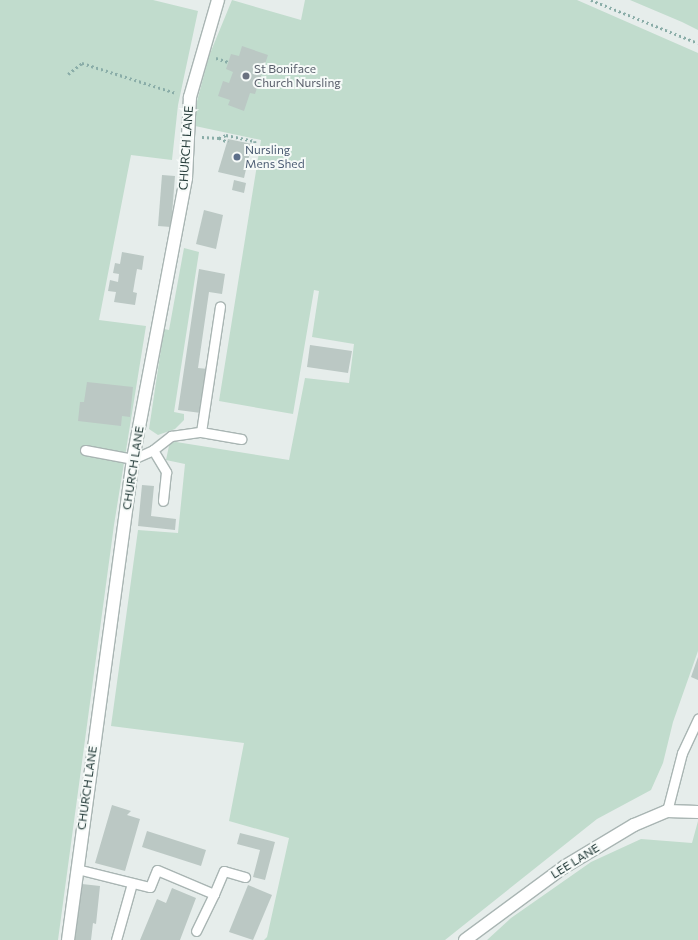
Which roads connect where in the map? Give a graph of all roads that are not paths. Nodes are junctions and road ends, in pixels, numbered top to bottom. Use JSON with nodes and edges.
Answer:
{"nodes":[{"id":1,"x":218,"y":0,"type":"edge"},
{"id":2,"x":220,"y":306,"type":"dead end"},
{"id":3,"x":201,"y":432,"type":"junction"},
{"id":4,"x":242,"y":439,"type":"dead end"},
{"id":5,"x":85,"y":450,"type":"dead end"},
{"id":6,"x":153,"y":450,"type":"junction"},
{"id":7,"x":133,"y":459,"type":"junction"},
{"id":8,"x":163,"y":501,"type":"dead end"},
{"id":9,"x":698,"y":719,"type":"edge"},
{"id":10,"x":667,"y":811,"type":"junction"},
{"id":11,"x":698,"y":812,"type":"edge"},
{"id":12,"x":77,"y":869,"type":"junction"},
{"id":13,"x":245,"y":877,"type":"dead end"},
{"id":14,"x":132,"y":883,"type":"junction"},
{"id":15,"x":214,"y":894,"type":"junction"},
{"id":16,"x":196,"y":931,"type":"dead end"},
{"id":17,"x":68,"y":940,"type":"edge"},
{"id":18,"x":116,"y":940,"type":"edge"},
{"id":19,"x":466,"y":940,"type":"edge"}],
"edges":[{"from":1,"to":7,"type":"street","name":"CHURCH LANE"},
{"from":2,"to":3,"type":"lane"},
{"from":3,"to":4,"type":"lane"},
{"from":3,"to":6,"type":"lane"},
{"from":5,"to":7,"type":"lane"},
{"from":6,"to":7,"type":"lane"},
{"from":6,"to":8,"type":"lane"},
{"from":7,"to":12,"type":"street","name":"CHURCH LANE"},
{"from":9,"to":10,"type":"lane"},
{"from":10,"to":11,"type":"street","name":"LEE LANE"},
{"from":10,"to":19,"type":"street","name":"LEE LANE"},
{"from":12,"to":14,"type":"lane"},
{"from":12,"to":17,"type":"street","name":"CHURCH LANE"},
{"from":13,"to":15,"type":"lane"},
{"from":14,"to":15,"type":"lane"},
{"from":14,"to":18,"type":"lane"},
{"from":15,"to":16,"type":"lane"}]}
